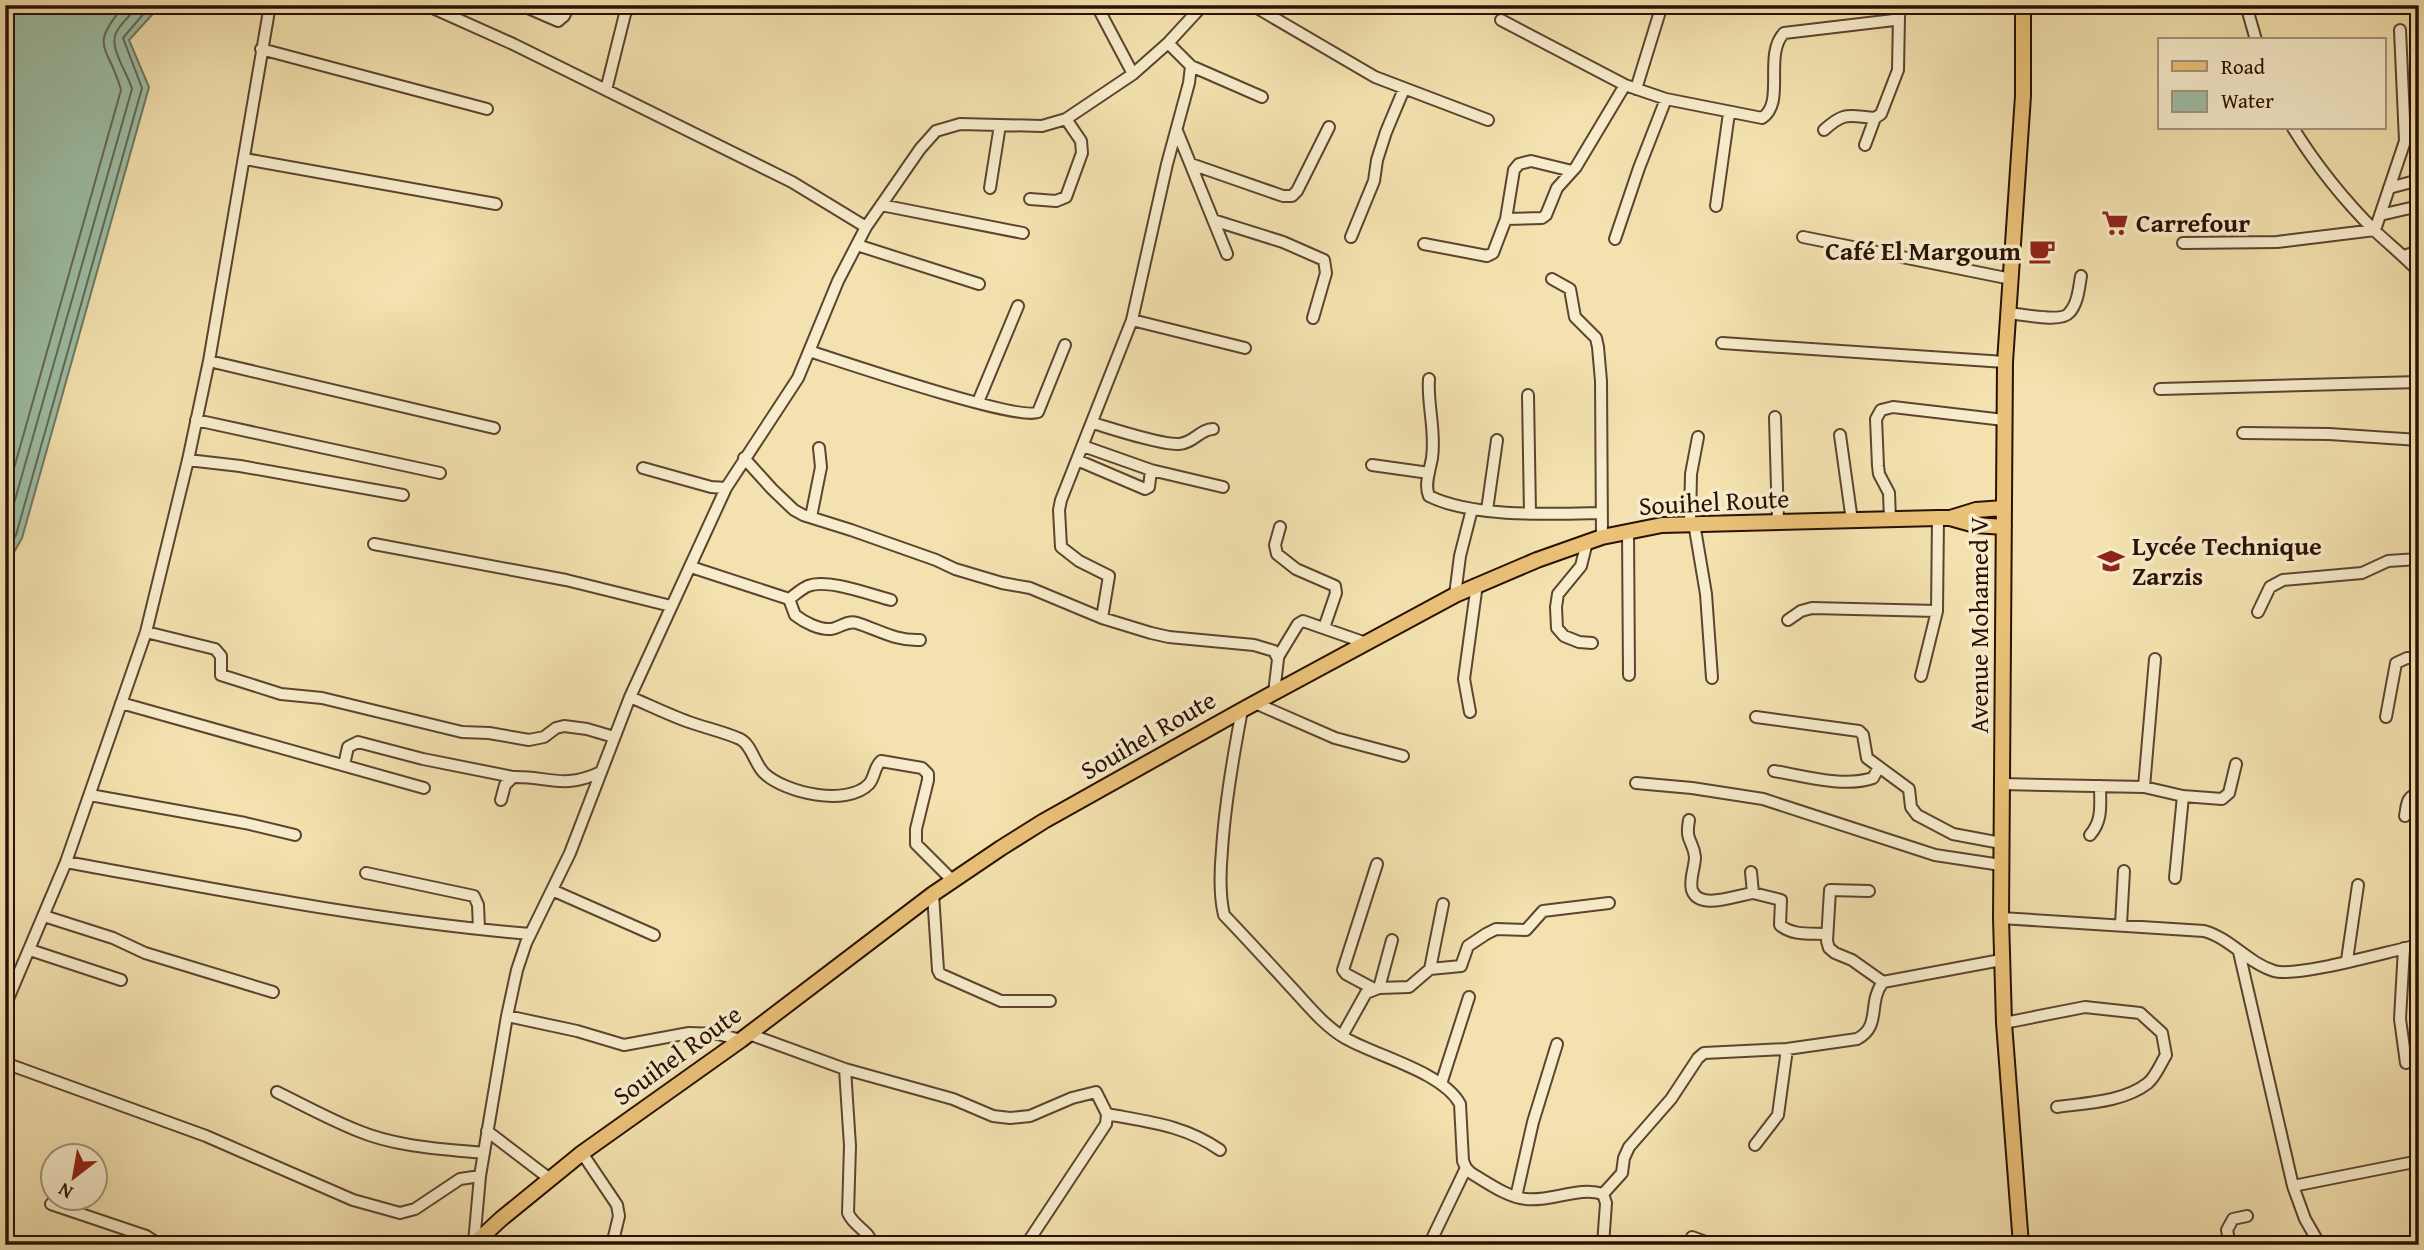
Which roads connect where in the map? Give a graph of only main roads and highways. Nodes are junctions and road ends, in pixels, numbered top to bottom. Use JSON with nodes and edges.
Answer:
{"nodes":[{"id":1,"x":2023,"y":5,"type":"edge"},
{"id":2,"x":2004,"y":508,"type":"junction"},
{"id":3,"x":1944,"y":518,"type":"junction"},
{"id":4,"x":2004,"y":527,"type":"junction"},
{"id":5,"x":2021,"y":1242,"type":"edge"},
{"id":6,"x":474,"y":1244,"type":"edge"}],
"edges":[{"from":1,"to":2,"type":"main road","name":"Avenue Mohamed V"},
{"from":2,"to":3,"type":"main road"},
{"from":2,"to":4,"type":"main road","name":"Avenue Mohamed V"},
{"from":3,"to":4,"type":"main road"},
{"from":3,"to":6,"type":"main road","name":"Souihel Route"},
{"from":4,"to":5,"type":"main road","name":"Avenue Mohamed V"}]}
